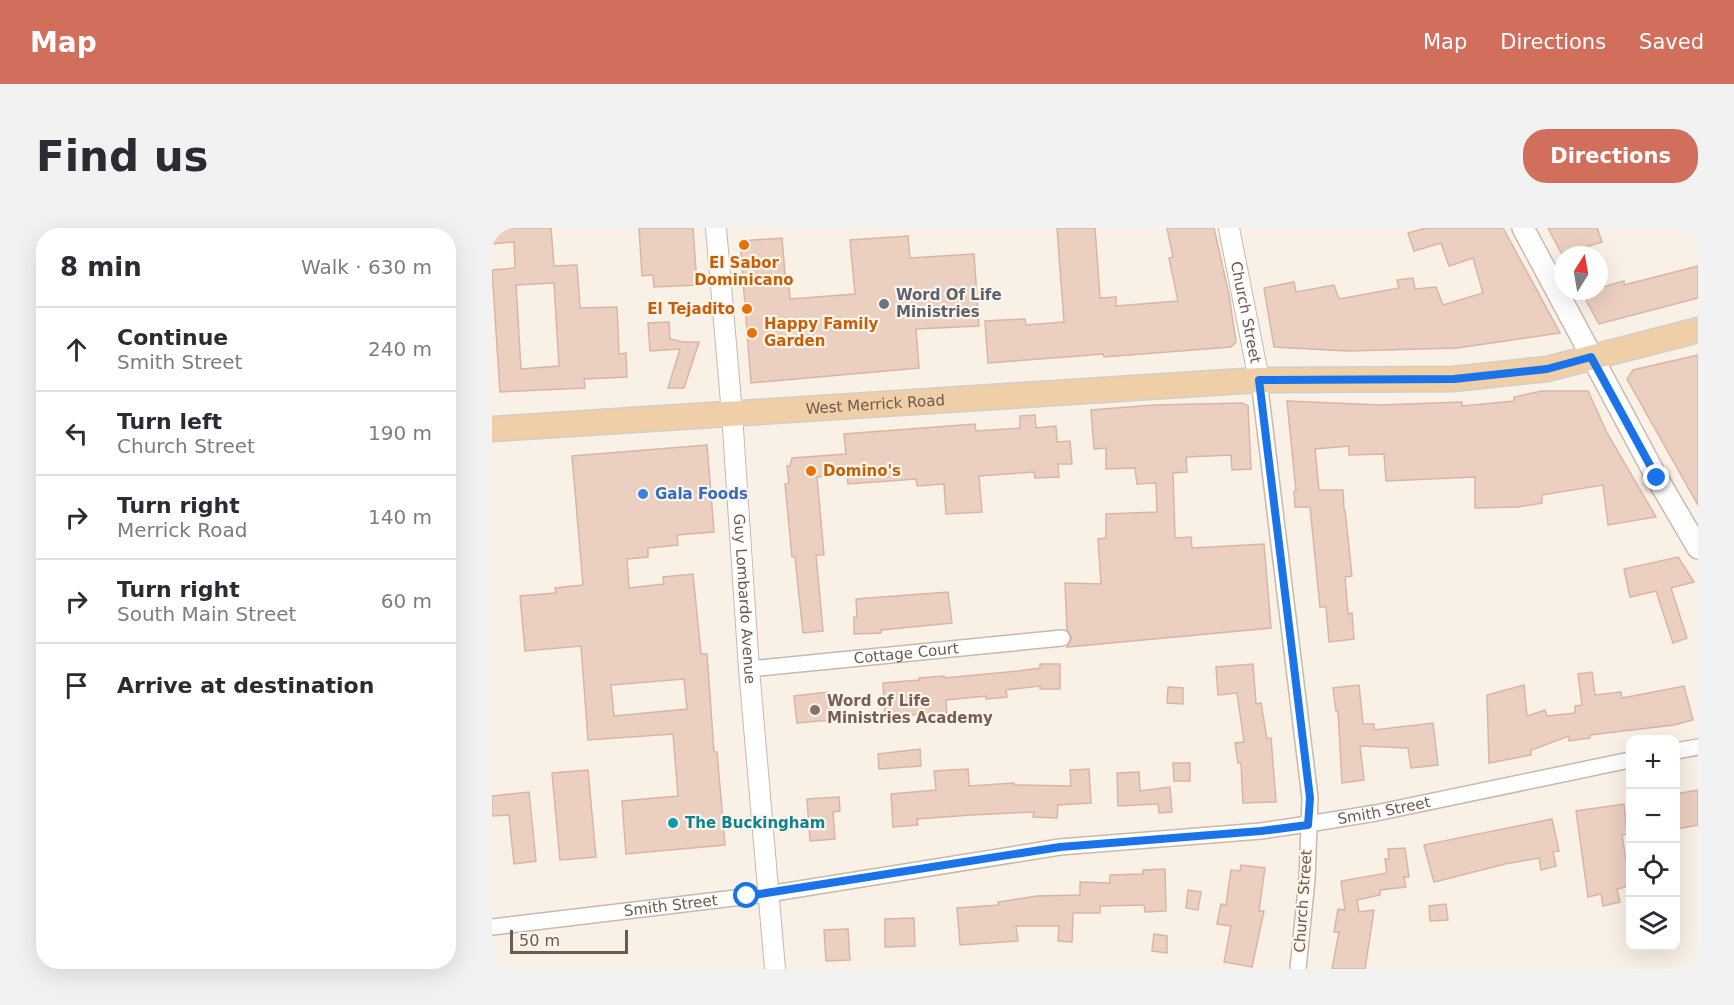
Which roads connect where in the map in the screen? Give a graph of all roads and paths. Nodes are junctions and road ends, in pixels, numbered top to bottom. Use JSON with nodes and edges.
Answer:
{"nodes":[{"id":1,"x":716,"y":228,"type":"edge"},
{"id":2,"x":1229,"y":228,"type":"edge"},
{"id":3,"x":1523,"y":228,"type":"edge"},
{"id":4,"x":1698,"y":330,"type":"edge"},
{"id":5,"x":1591,"y":357,"type":"junction"},
{"id":6,"x":1259,"y":380,"type":"junction"},
{"id":7,"x":732,"y":414,"type":"junction"},
{"id":8,"x":492,"y":429,"type":"edge"},
{"id":9,"x":1698,"y":548,"type":"edge"},
{"id":10,"x":1062,"y":638,"type":"dead end"},
{"id":11,"x":749,"y":669,"type":"junction"},
{"id":12,"x":1698,"y":747,"type":"edge"},
{"id":13,"x":1680,"y":750,"type":"edge"},
{"id":14,"x":1626,"y":761,"type":"edge"},
{"id":15,"x":1308,"y":825,"type":"junction"},
{"id":16,"x":768,"y":894,"type":"junction"},
{"id":17,"x":492,"y":927,"type":"edge"},
{"id":18,"x":775,"y":969,"type":"edge"},
{"id":19,"x":1298,"y":969,"type":"edge"}],
"edges":[{"from":1,"to":7,"type":"street","name":"Guy Lombardo Avenue"},
{"from":2,"to":6,"type":"street","name":"Church Street"},
{"from":3,"to":5,"type":"main road"},
{"from":4,"to":5,"type":"main road","name":"West Merrick Road"},
{"from":5,"to":6,"type":"main road","name":"West Merrick Road"},
{"from":5,"to":9,"type":"main road"},
{"from":6,"to":7,"type":"main road","name":"West Merrick Road"},
{"from":6,"to":15,"type":"street","name":"Church Street"},
{"from":7,"to":8,"type":"main road","name":"West Merrick Road"},
{"from":7,"to":11,"type":"street","name":"Guy Lombardo Avenue"},
{"from":10,"to":11,"type":"street","name":"Cottage Court"},
{"from":11,"to":16,"type":"street","name":"Guy Lombardo Avenue"},
{"from":12,"to":13,"type":"street"},
{"from":14,"to":15,"type":"street","name":"Smith Street"},
{"from":15,"to":16,"type":"street","name":"Smith Street"},
{"from":15,"to":19,"type":"street","name":"Church Street"},
{"from":16,"to":17,"type":"street","name":"Smith Street"},
{"from":16,"to":18,"type":"street","name":"Guy Lombardo Avenue"}]}
